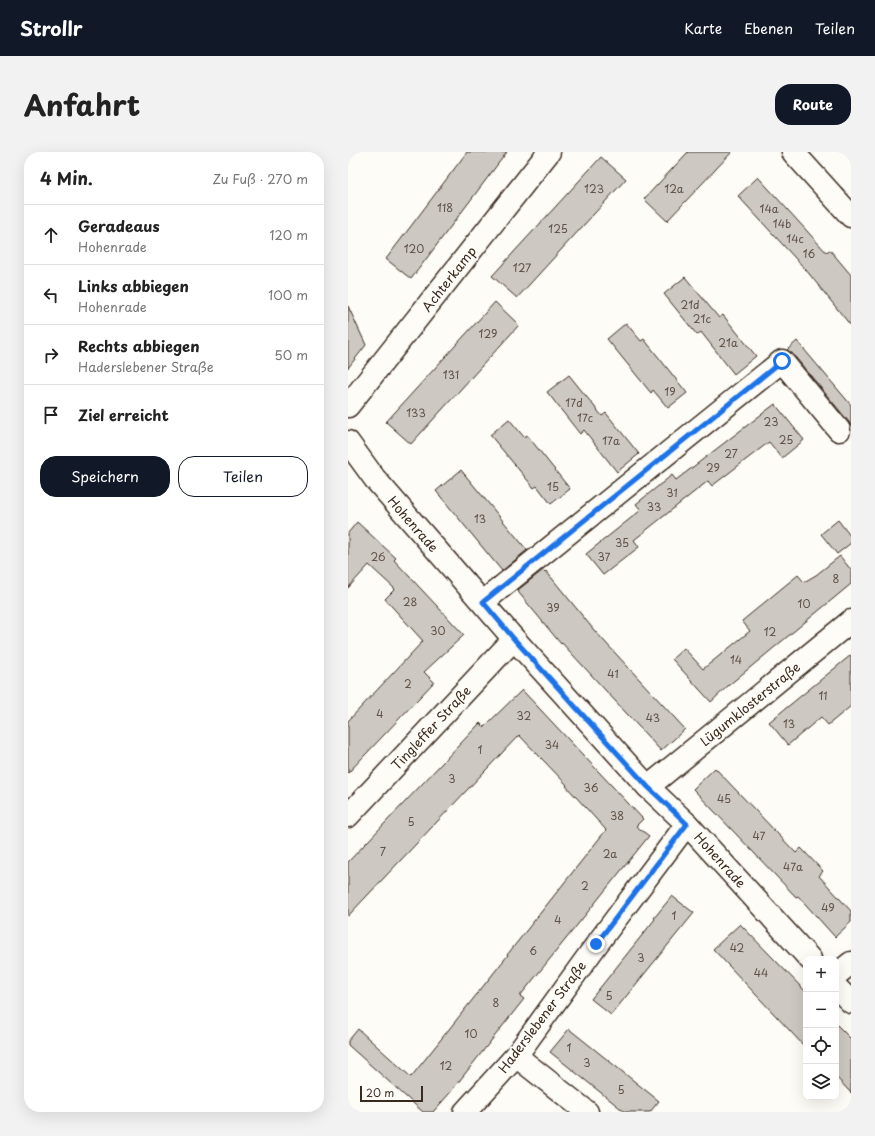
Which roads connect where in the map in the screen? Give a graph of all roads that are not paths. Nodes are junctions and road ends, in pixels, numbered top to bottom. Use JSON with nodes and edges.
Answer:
{"nodes":[{"id":1,"x":549,"y":152,"type":"edge"},
{"id":2,"x":793,"y":152,"type":"edge"},
{"id":3,"x":851,"y":216,"type":"edge"},
{"id":4,"x":348,"y":406,"type":"edge"},
{"id":5,"x":839,"y":430,"type":"dead end"},
{"id":6,"x":348,"y":442,"type":"edge"},
{"id":7,"x":483,"y":602,"type":"junction"},
{"id":8,"x":851,"y":621,"type":"edge"},
{"id":9,"x":514,"y":639,"type":"junction"},
{"id":10,"x":648,"y":787,"type":"junction"},
{"id":11,"x":348,"y":816,"type":"edge"},
{"id":12,"x":687,"y":824,"type":"junction"},
{"id":13,"x":807,"y":956,"type":"edge"},
{"id":14,"x":851,"y":963,"type":"edge"},
{"id":15,"x":839,"y":973,"type":"edge"},
{"id":16,"x":839,"y":990,"type":"edge"},
{"id":17,"x":851,"y":1002,"type":"edge"},
{"id":18,"x":516,"y":1056,"type":"junction"},
{"id":19,"x":465,"y":1112,"type":"edge"},
{"id":20,"x":587,"y":1112,"type":"edge"}],
"edges":[{"from":1,"to":4,"type":"street","name":"Achterkamp"},
{"from":2,"to":3,"type":"street"},
{"from":5,"to":7,"type":"street"},
{"from":6,"to":7,"type":"street","name":"Hohenrade"},
{"from":7,"to":9,"type":"street","name":"Hohenrade"},
{"from":8,"to":10,"type":"street","name":"Lügumklosterstraße"},
{"from":9,"to":10,"type":"street","name":"Hohenrade"},
{"from":9,"to":11,"type":"street","name":"Tingleffer Straße"},
{"from":10,"to":12,"type":"street","name":"Hohenrade"},
{"from":12,"to":13,"type":"street","name":"Hohenrade"},
{"from":12,"to":18,"type":"street","name":"Haderslebener Straße"},
{"from":14,"to":15,"type":"street"},
{"from":16,"to":17,"type":"street"},
{"from":18,"to":19,"type":"street","name":"Haderslebener Straße"},
{"from":18,"to":20,"type":"street"}]}
